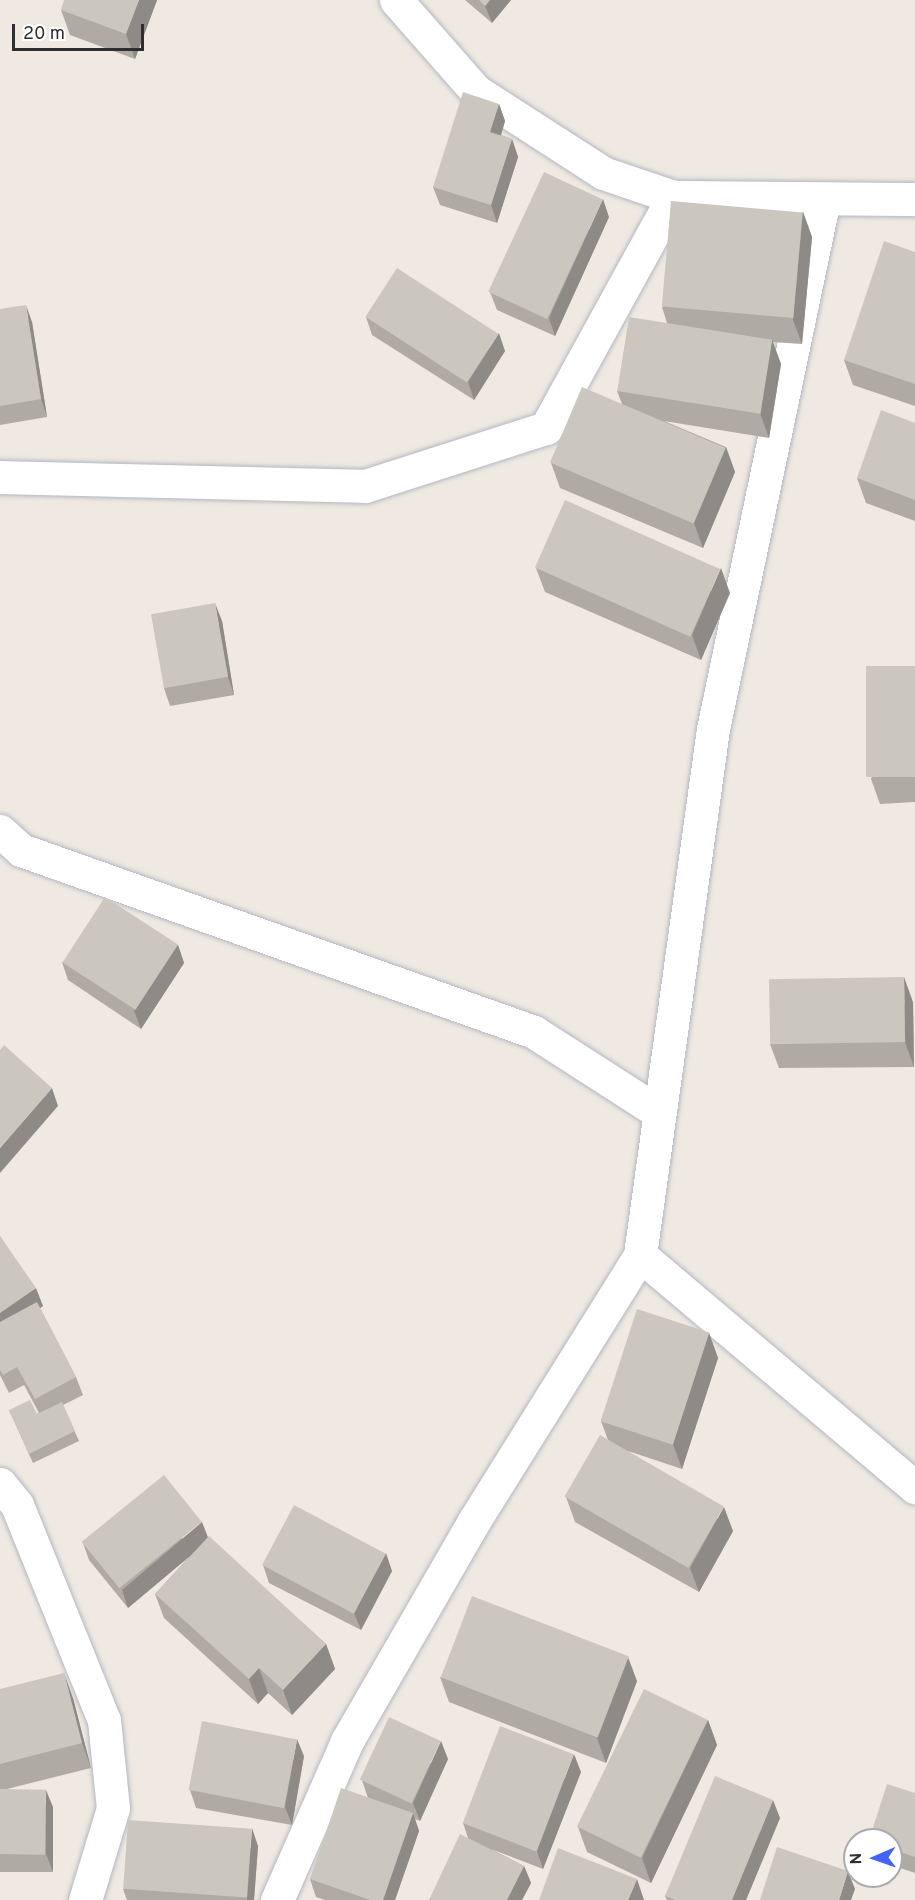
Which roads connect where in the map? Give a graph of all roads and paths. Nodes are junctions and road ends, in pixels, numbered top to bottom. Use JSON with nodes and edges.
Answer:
{"nodes":[{"id":1,"x":396,"y":0,"type":"edge"},
{"id":2,"x":674,"y":197,"type":"junction"},
{"id":3,"x":824,"y":198,"type":"junction"},
{"id":4,"x":915,"y":200,"type":"edge"},
{"id":5,"x":0,"y":477,"type":"edge"},
{"id":6,"x":0,"y":831,"type":"edge"},
{"id":7,"x":657,"y":1111,"type":"junction"},
{"id":8,"x":640,"y":1255,"type":"junction"},
{"id":9,"x":0,"y":1484,"type":"edge"},
{"id":10,"x":915,"y":1487,"type":"edge"},
{"id":11,"x":85,"y":1900,"type":"edge"},
{"id":12,"x":277,"y":1900,"type":"edge"}],
"edges":[{"from":1,"to":2,"type":"street"},
{"from":2,"to":3,"type":"street"},
{"from":2,"to":5,"type":"street"},
{"from":3,"to":4,"type":"street"},
{"from":3,"to":7,"type":"street"},
{"from":6,"to":7,"type":"street"},
{"from":7,"to":8,"type":"street"},
{"from":8,"to":10,"type":"street"},
{"from":8,"to":12,"type":"street"},
{"from":9,"to":11,"type":"street"}]}
